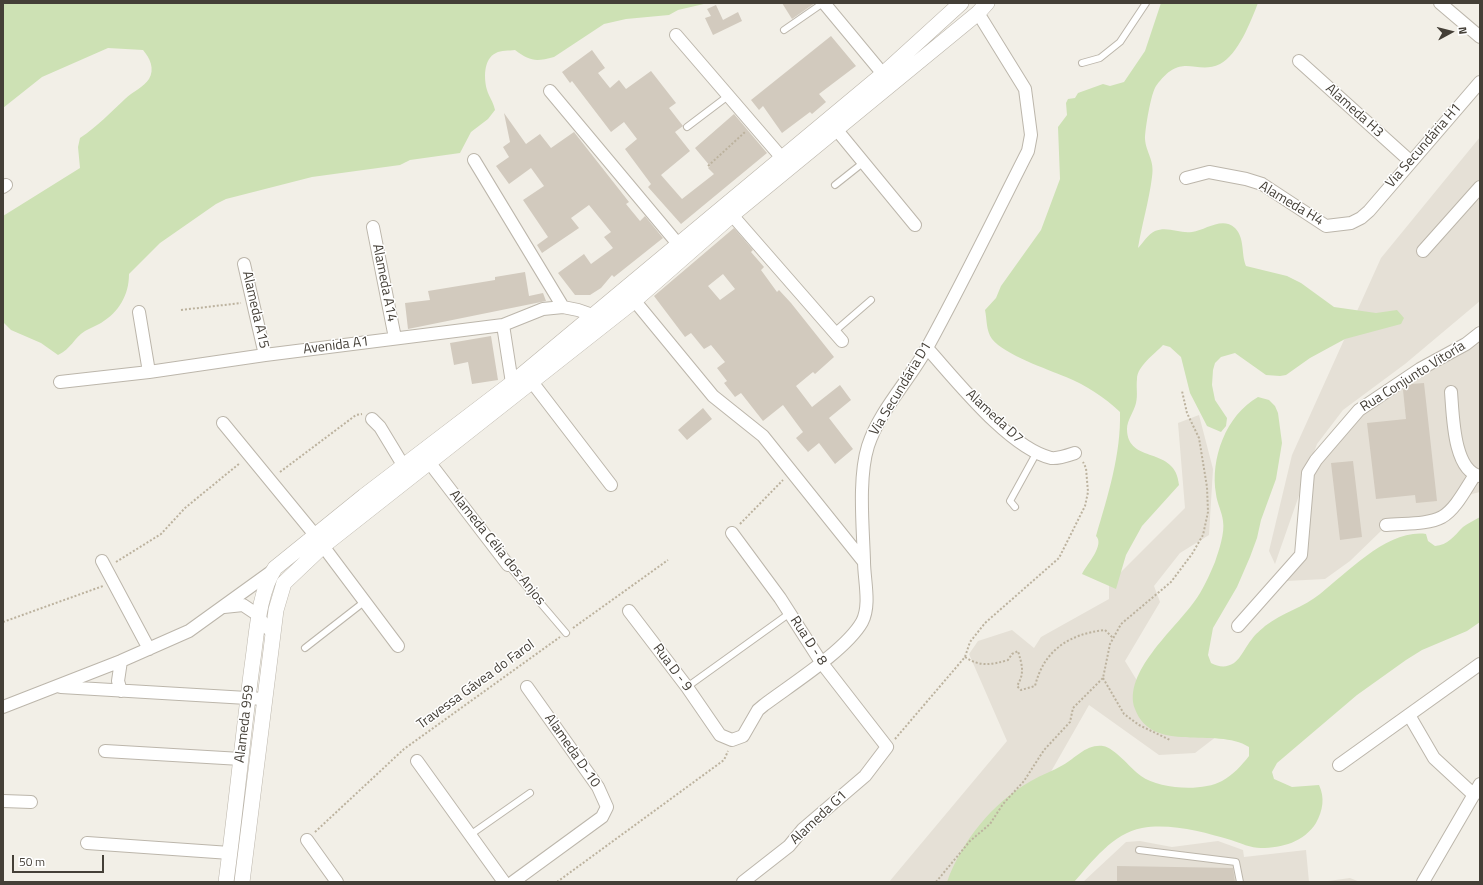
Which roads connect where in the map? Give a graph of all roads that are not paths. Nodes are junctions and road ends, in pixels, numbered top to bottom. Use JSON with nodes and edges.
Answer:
{"nodes":[{"id":1,"x":823,"y":3,"type":"edge"},
{"id":2,"x":961,"y":3,"type":"edge"},
{"id":3,"x":1146,"y":3,"type":"edge"},
{"id":4,"x":1440,"y":3,"type":"edge"},
{"id":5,"x":982,"y":8,"type":"edge"},
{"id":6,"x":784,"y":30,"type":"dead end"},
{"id":7,"x":676,"y":35,"type":"dead end"},
{"id":8,"x":1480,"y":37,"type":"edge"},
{"id":9,"x":1298,"y":60,"type":"dead end"},
{"id":10,"x":1082,"y":63,"type":"dead end"},
{"id":11,"x":883,"y":74,"type":"junction"},
{"id":12,"x":1480,"y":82,"type":"edge"},
{"id":13,"x":550,"y":91,"type":"dead end"},
{"id":14,"x":728,"y":96,"type":"junction"},
{"id":15,"x":687,"y":127,"type":"dead end"},
{"id":16,"x":836,"y":129,"type":"junction"},
{"id":17,"x":782,"y":158,"type":"junction"},
{"id":18,"x":474,"y":160,"type":"dead end"},
{"id":19,"x":1410,"y":161,"type":"junction"},
{"id":20,"x":864,"y":162,"type":"junction"},
{"id":21,"x":1186,"y":178,"type":"dead end"},
{"id":22,"x":835,"y":185,"type":"dead end"},
{"id":23,"x":1480,"y":187,"type":"edge"},
{"id":24,"x":1369,"y":211,"type":"joint"},
{"id":25,"x":732,"y":215,"type":"junction"},
{"id":26,"x":915,"y":225,"type":"dead end"},
{"id":27,"x":373,"y":227,"type":"dead end"},
{"id":28,"x":675,"y":240,"type":"junction"},
{"id":29,"x":1424,"y":251,"type":"dead end"},
{"id":30,"x":244,"y":264,"type":"dead end"},
{"id":31,"x":625,"y":288,"type":"junction"},
{"id":32,"x":871,"y":300,"type":"dead end"},
{"id":33,"x":634,"y":301,"type":"junction"},
{"id":34,"x":563,"y":307,"type":"junction"},
{"id":35,"x":139,"y":312,"type":"dead end"},
{"id":36,"x":592,"y":314,"type":"junction"},
{"id":37,"x":608,"y":320,"type":"junction"},
{"id":38,"x":503,"y":325,"type":"junction"},
{"id":39,"x":1480,"y":332,"type":"edge"},
{"id":40,"x":838,"y":336,"type":"joint"},
{"id":41,"x":395,"y":338,"type":"junction"},
{"id":42,"x":927,"y":348,"type":"junction"},
{"id":43,"x":265,"y":355,"type":"junction"},
{"id":44,"x":149,"y":372,"type":"junction"},
{"id":45,"x":60,"y":382,"type":"dead end"},
{"id":46,"x":532,"y":382,"type":"junction"},
{"id":47,"x":512,"y":383,"type":"junction"},
{"id":48,"x":1451,"y":392,"type":"dead end"},
{"id":49,"x":372,"y":419,"type":"road end"},
{"id":50,"x":223,"y":423,"type":"dead end"},
{"id":51,"x":1037,"y":452,"type":"junction"},
{"id":52,"x":1075,"y":453,"type":"road end"},
{"id":53,"x":429,"y":462,"type":"junction"},
{"id":54,"x":403,"y":465,"type":"junction"},
{"id":55,"x":1477,"y":476,"type":"edge"},
{"id":56,"x":611,"y":485,"type":"dead end"},
{"id":57,"x":1015,"y":507,"type":"dead end"},
{"id":58,"x":1386,"y":525,"type":"dead end"},
{"id":59,"x":732,"y":533,"type":"road end"},
{"id":60,"x":319,"y":540,"type":"junction"},
{"id":61,"x":864,"y":562,"type":"junction"},
{"id":62,"x":104,"y":564,"type":"road end"},
{"id":63,"x":508,"y":565,"type":"joint"},
{"id":64,"x":275,"y":568,"type":"junction"},
{"id":65,"x":364,"y":602,"type":"junction"},
{"id":66,"x":224,"y":607,"type":"junction"},
{"id":67,"x":629,"y":611,"type":"dead end"},
{"id":68,"x":790,"y":613,"type":"junction"},
{"id":69,"x":259,"y":619,"type":"junction"},
{"id":70,"x":1238,"y":626,"type":"dead end"},
{"id":71,"x":566,"y":633,"type":"road end"},
{"id":72,"x":273,"y":634,"type":"junction"},
{"id":73,"x":398,"y":646,"type":"dead end"},
{"id":74,"x":305,"y":648,"type":"dead end"},
{"id":75,"x":149,"y":649,"type":"junction"},
{"id":76,"x":121,"y":661,"type":"junction"},
{"id":77,"x":821,"y":662,"type":"junction"},
{"id":78,"x":1480,"y":664,"type":"edge"},
{"id":79,"x":687,"y":686,"type":"junction"},
{"id":80,"x":56,"y":687,"type":"junction"},
{"id":81,"x":527,"y":687,"type":"dead end"},
{"id":82,"x":121,"y":691,"type":"junction"},
{"id":83,"x":248,"y":698,"type":"junction"},
{"id":84,"x":264,"y":699,"type":"junction"},
{"id":85,"x":3,"y":707,"type":"edge"},
{"id":86,"x":1409,"y":714,"type":"junction"},
{"id":87,"x":713,"y":726,"type":"joint"},
{"id":88,"x":887,"y":747,"type":"joint"},
{"id":89,"x":105,"y":751,"type":"dead end"},
{"id":90,"x":241,"y":759,"type":"junction"},
{"id":91,"x":417,"y":761,"type":"dead end"},
{"id":92,"x":1339,"y":764,"type":"dead end"},
{"id":93,"x":1480,"y":784,"type":"edge"},
{"id":94,"x":530,"y":793,"type":"dead end"},
{"id":95,"x":1474,"y":795,"type":"junction"},
{"id":96,"x":3,"y":801,"type":"edge"},
{"id":97,"x":31,"y":802,"type":"dead end"},
{"id":98,"x":470,"y":835,"type":"junction"},
{"id":99,"x":307,"y":840,"type":"road end"},
{"id":100,"x":87,"y":843,"type":"dead end"},
{"id":101,"x":1139,"y":850,"type":"dead end"},
{"id":102,"x":230,"y":853,"type":"junction"},
{"id":103,"x":226,"y":882,"type":"edge"},
{"id":104,"x":242,"y":882,"type":"edge"},
{"id":105,"x":337,"y":882,"type":"edge"},
{"id":106,"x":504,"y":882,"type":"edge"},
{"id":107,"x":513,"y":882,"type":"edge"},
{"id":108,"x":743,"y":882,"type":"edge"},
{"id":109,"x":1240,"y":882,"type":"edge"},
{"id":110,"x":1423,"y":882,"type":"edge"}],
"edges":[{"from":1,"to":6,"type":"lane"},
{"from":1,"to":11,"type":"street"},
{"from":2,"to":11,"type":"street"},
{"from":3,"to":10,"type":"lane"},
{"from":4,"to":8,"type":"street"},
{"from":5,"to":16,"type":"street"},
{"from":5,"to":42,"type":"street","name":"Via Secundária D1"},
{"from":7,"to":14,"type":"street"},
{"from":9,"to":19,"type":"street","name":"Alameda H3"},
{"from":11,"to":17,"type":"street"},
{"from":12,"to":19,"type":"street","name":"Via Secundária H1"},
{"from":13,"to":28,"type":"street"},
{"from":14,"to":15,"type":"lane"},
{"from":14,"to":17,"type":"street"},
{"from":16,"to":20,"type":"street"},
{"from":16,"to":25,"type":"street"},
{"from":17,"to":28,"type":"street"},
{"from":18,"to":34,"type":"street"},
{"from":19,"to":24,"type":"street","name":"Via Secundária H1"},
{"from":20,"to":22,"type":"lane"},
{"from":20,"to":26,"type":"street"},
{"from":21,"to":24,"type":"street","name":"Alameda H4"},
{"from":23,"to":29,"type":"street"},
{"from":25,"to":33,"type":"street"},
{"from":25,"to":40,"type":"street"},
{"from":27,"to":41,"type":"street","name":"Alameda A14"},
{"from":28,"to":31,"type":"street"},
{"from":30,"to":43,"type":"street","name":"Alameda A15"},
{"from":31,"to":33,"type":"street"},
{"from":31,"to":36,"type":"street"},
{"from":32,"to":40,"type":"lane"},
{"from":33,"to":37,"type":"street"},
{"from":33,"to":61,"type":"street"},
{"from":34,"to":36,"type":"street","name":"Avenida A1"},
{"from":34,"to":38,"type":"street","name":"Avenida A1"},
{"from":35,"to":44,"type":"street"},
{"from":36,"to":37,"type":"street","name":"Avenida A1"},
{"from":36,"to":47,"type":"street"},
{"from":37,"to":46,"type":"street"},
{"from":38,"to":41,"type":"street","name":"Avenida A1"},
{"from":38,"to":47,"type":"street"},
{"from":39,"to":70,"type":"street","name":"Rua Conjunto Vitoría"},
{"from":41,"to":43,"type":"street","name":"Avenida A1"},
{"from":42,"to":51,"type":"street","name":"Alameda D7"},
{"from":42,"to":61,"type":"street","name":"Via Secundária D1"},
{"from":43,"to":44,"type":"street","name":"Avenida A1"},
{"from":44,"to":45,"type":"street","name":"Avenida A1"},
{"from":46,"to":53,"type":"street"},
{"from":46,"to":56,"type":"street"},
{"from":47,"to":54,"type":"street"},
{"from":48,"to":55,"type":"street"},
{"from":49,"to":54,"type":"street"},
{"from":50,"to":60,"type":"street"},
{"from":51,"to":52,"type":"street","name":"Alameda D7"},
{"from":51,"to":57,"type":"lane"},
{"from":53,"to":60,"type":"street"},
{"from":53,"to":63,"type":"street","name":"Alameda Célia dos Anjos"},
{"from":54,"to":60,"type":"street"},
{"from":55,"to":58,"type":"street"},
{"from":59,"to":68,"type":"street","name":"Rua D - 8"},
{"from":60,"to":64,"type":"street"},
{"from":60,"to":65,"type":"street"},
{"from":60,"to":72,"type":"street","name":"Alameda 959"},
{"from":61,"to":77,"type":"street","name":"Via Secundária D1"},
{"from":62,"to":75,"type":"street"},
{"from":63,"to":71,"type":"lane","name":"Alameda Célia dos Anjos"},
{"from":64,"to":66,"type":"street"},
{"from":64,"to":69,"type":"street","name":"Alameda 959"},
{"from":65,"to":73,"type":"street"},
{"from":65,"to":74,"type":"lane"},
{"from":66,"to":69,"type":"street"},
{"from":66,"to":75,"type":"street"},
{"from":67,"to":79,"type":"street","name":"Rua D - 9"},
{"from":68,"to":77,"type":"street","name":"Rua D - 8"},
{"from":68,"to":79,"type":"lane"},
{"from":69,"to":72,"type":"street"},
{"from":69,"to":83,"type":"street","name":"Alameda 959"},
{"from":72,"to":84,"type":"street","name":"Alameda 959"},
{"from":75,"to":76,"type":"street"},
{"from":76,"to":80,"type":"street"},
{"from":76,"to":82,"type":"street"},
{"from":77,"to":87,"type":"street","name":"Via Secundária D1"},
{"from":77,"to":88,"type":"street","name":"Rua D - 8"},
{"from":78,"to":86,"type":"street"},
{"from":79,"to":87,"type":"street","name":"Rua D - 9"},
{"from":80,"to":82,"type":"street"},
{"from":80,"to":85,"type":"street"},
{"from":81,"to":107,"type":"street","name":"Alameda D-10"},
{"from":82,"to":83,"type":"street"},
{"from":83,"to":84,"type":"street"},
{"from":83,"to":90,"type":"street","name":"Alameda 959"},
{"from":84,"to":104,"type":"street","name":"Alameda 959"},
{"from":86,"to":92,"type":"street"},
{"from":86,"to":95,"type":"street"},
{"from":88,"to":108,"type":"street","name":"Alameda G1"},
{"from":89,"to":90,"type":"street"},
{"from":90,"to":102,"type":"street","name":"Alameda 959"},
{"from":91,"to":98,"type":"street"},
{"from":93,"to":95,"type":"street"},
{"from":94,"to":98,"type":"lane"},
{"from":95,"to":110,"type":"street"},
{"from":96,"to":97,"type":"street"},
{"from":98,"to":106,"type":"street"},
{"from":99,"to":105,"type":"street"},
{"from":100,"to":102,"type":"street"},
{"from":101,"to":109,"type":"lane"},
{"from":102,"to":103,"type":"street","name":"Alameda 959"}]}
